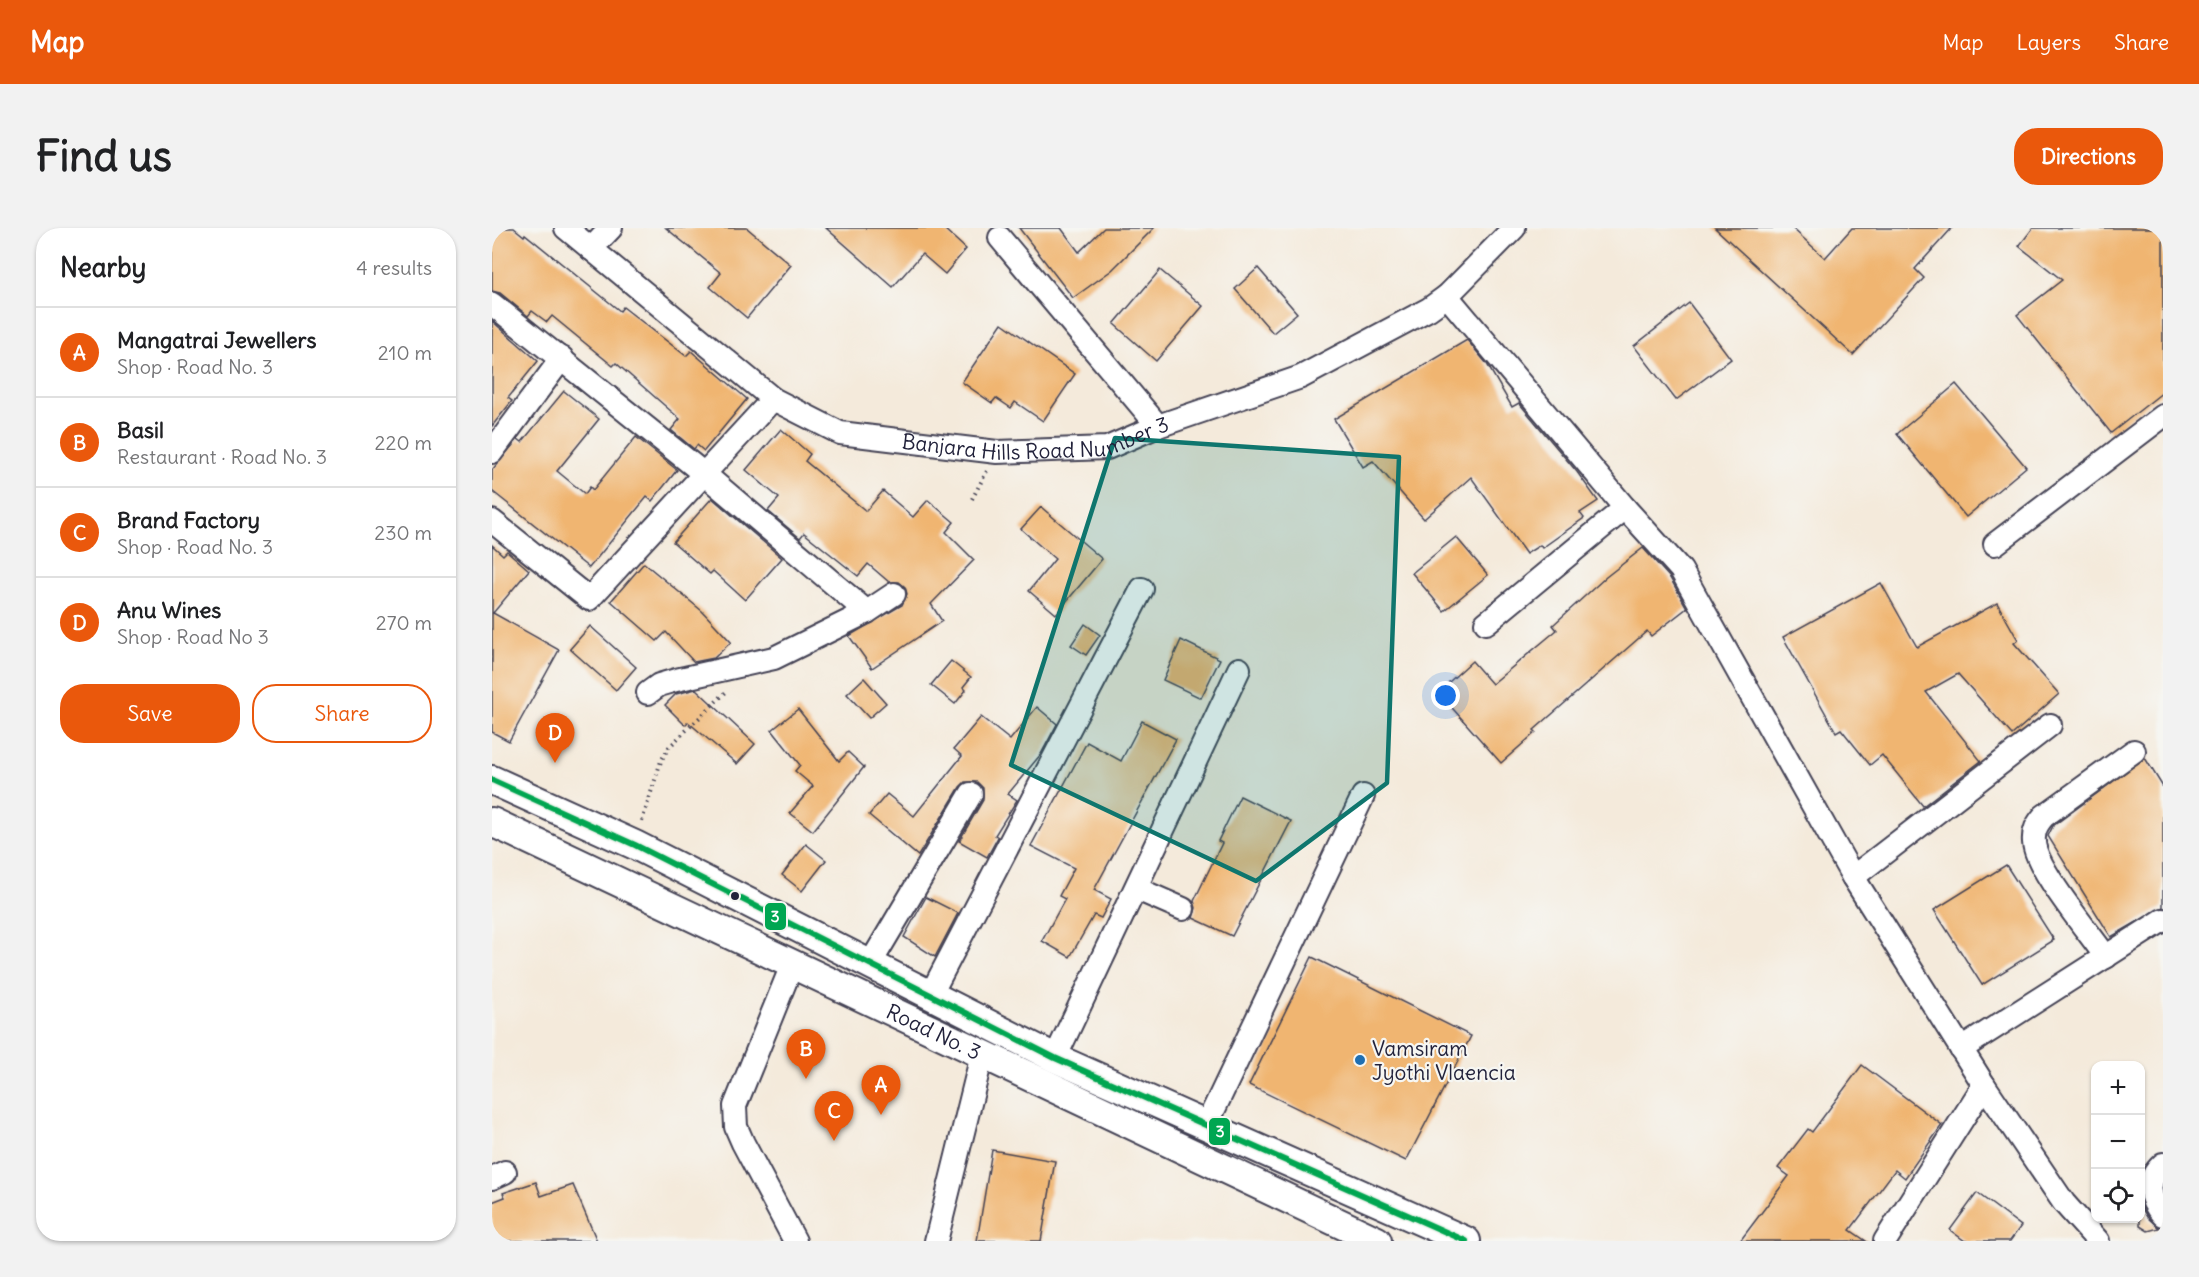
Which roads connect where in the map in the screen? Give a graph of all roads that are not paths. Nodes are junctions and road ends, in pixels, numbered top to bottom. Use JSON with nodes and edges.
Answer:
{"nodes":[{"id":1,"x":566,"y":228,"type":"edge"},
{"id":2,"x":611,"y":228,"type":"edge"},
{"id":3,"x":1515,"y":228,"type":"edge"},
{"id":4,"x":1000,"y":238,"type":"dead end"},
{"id":5,"x":591,"y":249,"type":"junction"},
{"id":6,"x":1447,"y":296,"type":"junction"},
{"id":7,"x":492,"y":304,"type":"edge"},
{"id":8,"x":562,"y":358,"type":"junction"},
{"id":9,"x":773,"y":399,"type":"junction"},
{"id":10,"x":2163,"y":416,"type":"edge"},
{"id":11,"x":1158,"y":426,"type":"junction"},
{"id":12,"x":492,"y":452,"type":"edge"},
{"id":13,"x":703,"y":473,"type":"junction"},
{"id":14,"x":1625,"y":508,"type":"junction"},
{"id":15,"x":492,"y":521,"type":"edge"},
{"id":16,"x":1995,"y":544,"type":"dead end"},
{"id":17,"x":1142,"y":589,"type":"dead end"},
{"id":18,"x":894,"y":594,"type":"dead end"},
{"id":19,"x":867,"y":612,"type":"junction"},
{"id":20,"x":1486,"y":623,"type":"dead end"},
{"id":21,"x":1239,"y":669,"type":"dead end"},
{"id":22,"x":648,"y":693,"type":"dead end"},
{"id":23,"x":2050,"y":725,"type":"dead end"},
{"id":24,"x":2134,"y":751,"type":"dead end"},
{"id":25,"x":492,"y":780,"type":"edge"},
{"id":26,"x":971,"y":794,"type":"dead end"},
{"id":27,"x":1363,"y":796,"type":"dead end"},
{"id":28,"x":492,"y":822,"type":"edge"},
{"id":29,"x":1853,"y":877,"type":"junction"},
{"id":30,"x":1137,"y":889,"type":"junction"},
{"id":31,"x":1183,"y":909,"type":"dead end"},
{"id":32,"x":2163,"y":920,"type":"edge"},
{"id":33,"x":2106,"y":957,"type":"junction"},
{"id":34,"x":792,"y":964,"type":"junction"},
{"id":35,"x":870,"y":964,"type":"junction"},
{"id":36,"x":932,"y":994,"type":"junction"},
{"id":37,"x":1961,"y":1049,"type":"junction"},
{"id":38,"x":982,"y":1054,"type":"junction"},
{"id":39,"x":1055,"y":1058,"type":"junction"},
{"id":40,"x":1984,"y":1084,"type":"junction"},
{"id":41,"x":1206,"y":1126,"type":"junction"},
{"id":42,"x":2163,"y":1164,"type":"edge"},
{"id":43,"x":2163,"y":1215,"type":"edge"},
{"id":44,"x":795,"y":1241,"type":"edge"},
{"id":45,"x":936,"y":1241,"type":"edge"},
{"id":46,"x":1377,"y":1241,"type":"edge"},
{"id":47,"x":1466,"y":1241,"type":"edge"},
{"id":48,"x":1885,"y":1241,"type":"edge"},
{"id":49,"x":2098,"y":1241,"type":"edge"}],
"edges":[{"from":1,"to":5,"type":"street","name":"Banjara Hills Road Number 3"},
{"from":2,"to":5,"type":"street"},
{"from":3,"to":6,"type":"street","name":"Banjara Hills Road Number 3"},
{"from":4,"to":11,"type":"street"},
{"from":5,"to":9,"type":"street","name":"Banjara Hills Road Number 3"},
{"from":6,"to":11,"type":"street","name":"Banjara Hills Road Number 3"},
{"from":6,"to":14,"type":"street"},
{"from":7,"to":8,"type":"street"},
{"from":8,"to":12,"type":"street"},
{"from":8,"to":13,"type":"street"},
{"from":9,"to":11,"type":"street","name":"Banjara Hills Road Number 3"},
{"from":9,"to":13,"type":"street"},
{"from":10,"to":16,"type":"street"},
{"from":13,"to":15,"type":"street"},
{"from":13,"to":19,"type":"street"},
{"from":14,"to":20,"type":"street"},
{"from":14,"to":29,"type":"street"},
{"from":17,"to":36,"type":"street"},
{"from":18,"to":19,"type":"street"},
{"from":19,"to":22,"type":"street"},
{"from":21,"to":30,"type":"street"},
{"from":23,"to":29,"type":"street"},
{"from":24,"to":33,"type":"street"},
{"from":25,"to":35,"type":"main road"},
{"from":26,"to":35,"type":"street"},
{"from":27,"to":41,"type":"street"},
{"from":28,"to":34,"type":"main road","name":"Road No. 3"},
{"from":29,"to":37,"type":"street"},
{"from":30,"to":31,"type":"street"},
{"from":30,"to":39,"type":"street"},
{"from":32,"to":33,"type":"street"},
{"from":33,"to":37,"type":"street"},
{"from":34,"to":38,"type":"main road","name":"Road No. 3"},
{"from":34,"to":44,"type":"street"},
{"from":35,"to":36,"type":"main road"},
{"from":36,"to":39,"type":"main road"},
{"from":37,"to":40,"type":"street"},
{"from":38,"to":45,"type":"street"},
{"from":38,"to":46,"type":"main road","name":"Road No. 3"},
{"from":39,"to":41,"type":"main road"},
{"from":40,"to":48,"type":"street"},
{"from":40,"to":49,"type":"street"},
{"from":41,"to":47,"type":"main road"},
{"from":42,"to":43,"type":"street"}]}
